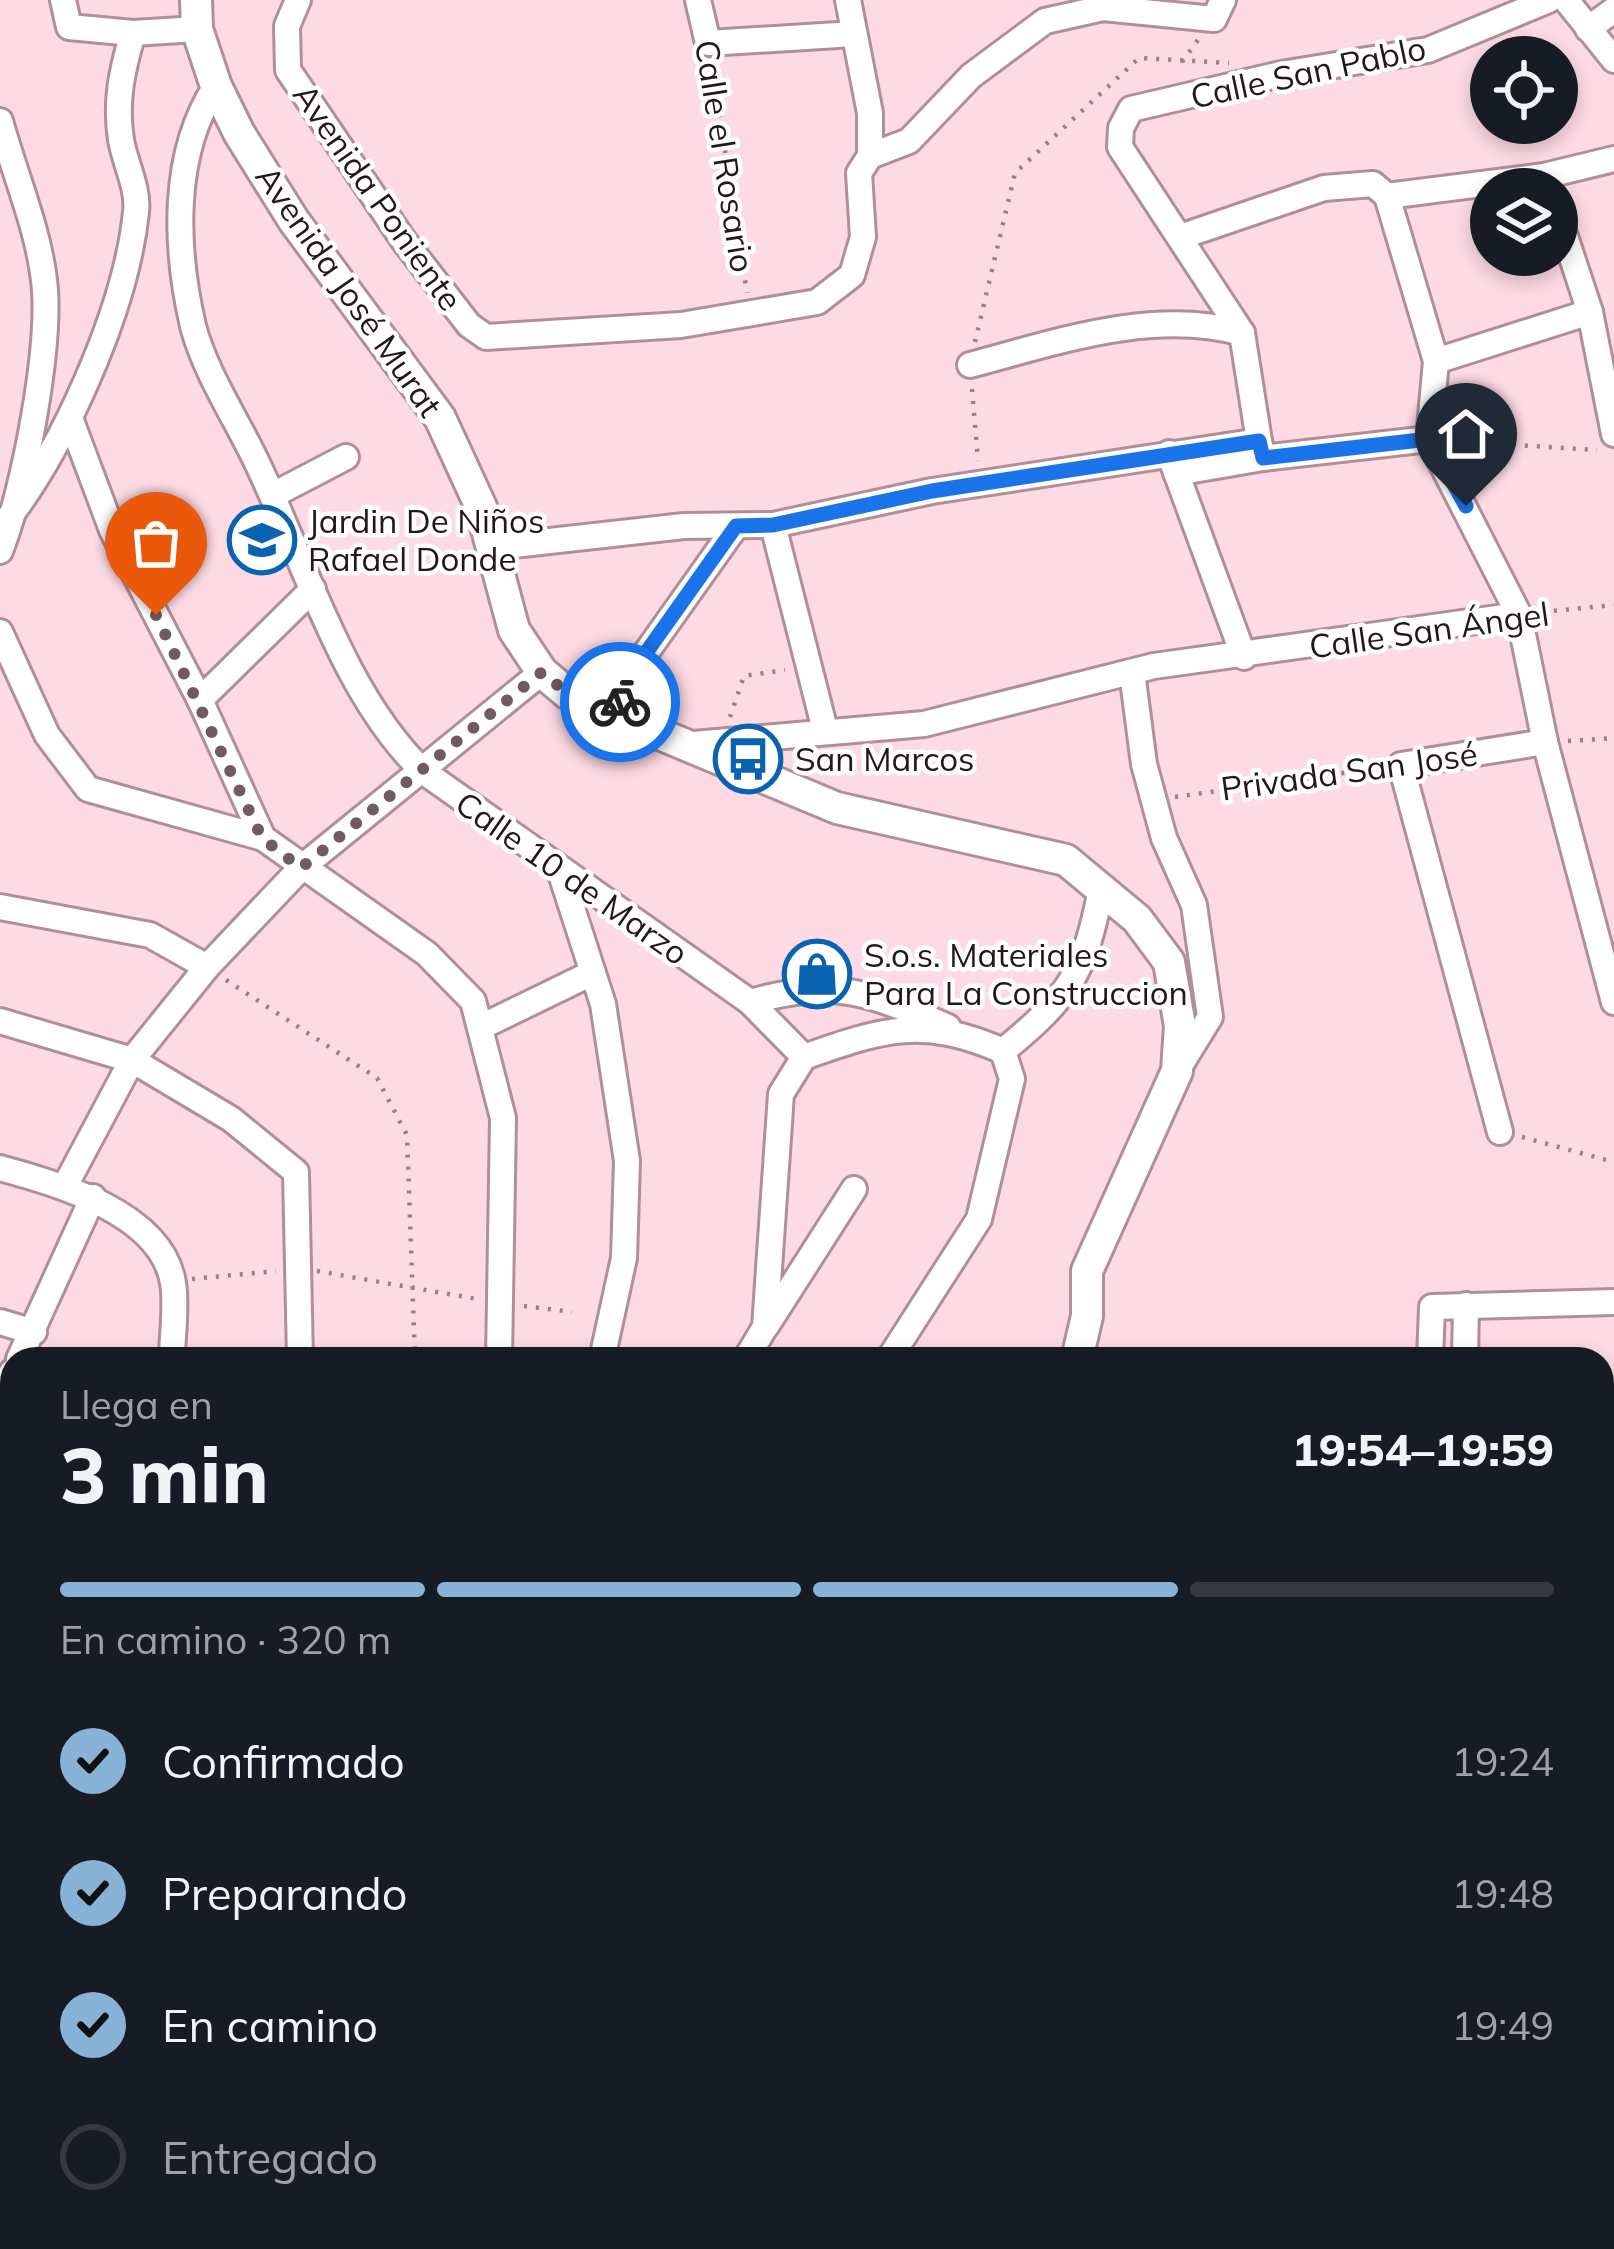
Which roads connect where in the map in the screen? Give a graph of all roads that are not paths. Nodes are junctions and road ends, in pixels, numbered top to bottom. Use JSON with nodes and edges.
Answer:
{"nodes":[{"id":1,"x":63,"y":0,"type":"edge"},
{"id":2,"x":298,"y":0,"type":"edge"},
{"id":3,"x":698,"y":0,"type":"edge"},
{"id":4,"x":848,"y":0,"type":"edge"},
{"id":5,"x":1549,"y":0,"type":"edge"},
{"id":6,"x":1567,"y":0,"type":"edge"},
{"id":7,"x":1219,"y":10,"type":"edge"},
{"id":8,"x":1614,"y":10,"type":"edge"},
{"id":9,"x":197,"y":14,"type":"edge"},
{"id":10,"x":1588,"y":29,"type":"junction"},
{"id":11,"x":133,"y":32,"type":"junction"},
{"id":12,"x":854,"y":34,"type":"junction"},
{"id":13,"x":1614,"y":60,"type":"edge"},
{"id":14,"x":216,"y":86,"type":"junction"},
{"id":15,"x":0,"y":121,"type":"edge"},
{"id":16,"x":870,"y":156,"type":"junction"},
{"id":17,"x":1614,"y":159,"type":"edge"},
{"id":18,"x":1578,"y":172,"type":"edge"},
{"id":19,"x":1470,"y":189,"type":"edge"},
{"id":20,"x":1387,"y":196,"type":"junction"},
{"id":21,"x":179,"y":203,"type":"junction"},
{"id":22,"x":137,"y":208,"type":"junction"},
{"id":23,"x":1180,"y":237,"type":"junction"},
{"id":24,"x":1578,"y":276,"type":"edge"},
{"id":25,"x":1590,"y":312,"type":"junction"},
{"id":26,"x":1243,"y":333,"type":"junction"},
{"id":27,"x":1436,"y":362,"type":"junction"},
{"id":28,"x":970,"y":365,"type":"road end"},
{"id":29,"x":70,"y":418,"type":"junction"},
{"id":30,"x":1614,"y":434,"type":"edge"},
{"id":31,"x":1429,"y":439,"type":"junction"},
{"id":32,"x":1261,"y":450,"type":"junction"},
{"id":33,"x":346,"y":457,"type":"dead end"},
{"id":34,"x":1173,"y":463,"type":"junction"},
{"id":35,"x":273,"y":495,"type":"junction"},
{"id":36,"x":17,"y":508,"type":"junction"},
{"id":37,"x":773,"y":525,"type":"junction"},
{"id":38,"x":736,"y":526,"type":"junction"},
{"id":39,"x":0,"y":529,"type":"edge"},
{"id":40,"x":495,"y":548,"type":"junction"},
{"id":41,"x":0,"y":551,"type":"edge"},
{"id":42,"x":313,"y":589,"type":"junction"},
{"id":43,"x":1519,"y":615,"type":"junction"},
{"id":44,"x":0,"y":632,"type":"edge"},
{"id":45,"x":1244,"y":657,"type":"junction"},
{"id":46,"x":542,"y":672,"type":"junction"},
{"id":47,"x":1132,"y":672,"type":"junction"},
{"id":48,"x":200,"y":700,"type":"junction"},
{"id":49,"x":614,"y":715,"type":"junction"},
{"id":50,"x":824,"y":730,"type":"junction"},
{"id":51,"x":1545,"y":742,"type":"junction"},
{"id":52,"x":679,"y":745,"type":"junction"},
{"id":53,"x":424,"y":772,"type":"junction"},
{"id":54,"x":262,"y":838,"type":"junction"},
{"id":55,"x":301,"y":868,"type":"junction"},
{"id":56,"x":560,"y":871,"type":"junction"},
{"id":57,"x":1101,"y":889,"type":"junction"},
{"id":58,"x":0,"y":907,"type":"edge"},
{"id":59,"x":206,"y":967,"type":"junction"},
{"id":60,"x":592,"y":973,"type":"junction"},
{"id":61,"x":750,"y":1002,"type":"junction"},
{"id":62,"x":1614,"y":1002,"type":"edge"},
{"id":63,"x":0,"y":1021,"type":"edge"},
{"id":64,"x":484,"y":1026,"type":"junction"},
{"id":65,"x":966,"y":1035,"type":"junction"},
{"id":66,"x":1003,"y":1051,"type":"junction"},
{"id":67,"x":804,"y":1058,"type":"junction"},
{"id":68,"x":132,"y":1060,"type":"junction"},
{"id":69,"x":1177,"y":1071,"type":"junction"},
{"id":70,"x":1500,"y":1132,"type":"road end"},
{"id":71,"x":0,"y":1168,"type":"edge"},
{"id":72,"x":64,"y":1186,"type":"junction"},
{"id":73,"x":854,"y":1189,"type":"dead end"},
{"id":74,"x":93,"y":1197,"type":"junction"},
{"id":75,"x":1614,"y":1302,"type":"edge"},
{"id":76,"x":1466,"y":1305,"type":"junction"},
{"id":77,"x":0,"y":1322,"type":"edge"},
{"id":78,"x":765,"y":1327,"type":"junction"},
{"id":79,"x":34,"y":1332,"type":"junction"},
{"id":80,"x":26,"y":1347,"type":"edge"},
{"id":81,"x":172,"y":1347,"type":"edge"},
{"id":82,"x":300,"y":1347,"type":"edge"},
{"id":83,"x":499,"y":1347,"type":"edge"},
{"id":84,"x":605,"y":1347,"type":"edge"},
{"id":85,"x":753,"y":1347,"type":"edge"},
{"id":86,"x":897,"y":1347,"type":"edge"},
{"id":87,"x":1080,"y":1347,"type":"edge"},
{"id":88,"x":1430,"y":1347,"type":"edge"},
{"id":89,"x":1465,"y":1347,"type":"edge"}],
"edges":[{"from":1,"to":11,"type":"street"},
{"from":2,"to":16,"type":"street","name":"Avenida Poniente"},
{"from":3,"to":12,"type":"street","name":"Calle el Rosario"},
{"from":4,"to":12,"type":"street","name":"Avenida Poniente"},
{"from":5,"to":23,"type":"street","name":"Calle San Pablo"},
{"from":6,"to":10,"type":"street"},
{"from":7,"to":16,"type":"street"},
{"from":8,"to":10,"type":"street"},
{"from":9,"to":11,"type":"street"},
{"from":9,"to":14,"type":"street","name":"Avenida José Murat"},
{"from":10,"to":13,"type":"street"},
{"from":11,"to":22,"type":"street"},
{"from":12,"to":16,"type":"street","name":"Avenida Poniente"},
{"from":14,"to":21,"type":"street","name":"Calle 10 de Marzo"},
{"from":14,"to":40,"type":"street","name":"Avenida José Murat"},
{"from":15,"to":36,"type":"street"},
{"from":17,"to":18,"type":"street"},
{"from":19,"to":20,"type":"street"},
{"from":20,"to":23,"type":"street"},
{"from":20,"to":27,"type":"street"},
{"from":21,"to":22,"type":"street"},
{"from":21,"to":35,"type":"street","name":"Calle 10 de Marzo"},
{"from":22,"to":29,"type":"street"},
{"from":23,"to":26,"type":"street"},
{"from":24,"to":25,"type":"street"},
{"from":25,"to":27,"type":"street"},
{"from":25,"to":30,"type":"street"},
{"from":26,"to":28,"type":"street"},
{"from":26,"to":32,"type":"street"},
{"from":27,"to":31,"type":"street"},
{"from":29,"to":36,"type":"street"},
{"from":29,"to":48,"type":"street"},
{"from":31,"to":32,"type":"street"},
{"from":31,"to":43,"type":"street"},
{"from":32,"to":34,"type":"street"},
{"from":33,"to":35,"type":"street"},
{"from":34,"to":37,"type":"street"},
{"from":34,"to":45,"type":"street"},
{"from":35,"to":42,"type":"street","name":"Calle 10 de Marzo"},
{"from":36,"to":39,"type":"street"},
{"from":36,"to":41,"type":"street"},
{"from":37,"to":38,"type":"street"},
{"from":37,"to":50,"type":"street"},
{"from":38,"to":40,"type":"street"},
{"from":38,"to":49,"type":"street"},
{"from":40,"to":46,"type":"street","name":"Avenida José Murat"},
{"from":42,"to":48,"type":"street"},
{"from":42,"to":53,"type":"street","name":"Calle 10 de Marzo"},
{"from":43,"to":45,"type":"street","name":"Calle San Ángel"},
{"from":43,"to":51,"type":"street"},
{"from":44,"to":54,"type":"street"},
{"from":45,"to":47,"type":"street","name":"Calle San Ángel"},
{"from":46,"to":49,"type":"street","name":"Avenida José Murat"},
{"from":46,"to":53,"type":"street"},
{"from":47,"to":50,"type":"street","name":"Calle San Ángel"},
{"from":47,"to":69,"type":"street"},
{"from":48,"to":54,"type":"street"},
{"from":49,"to":52,"type":"street","name":"Avenida José Murat"},
{"from":50,"to":52,"type":"street","name":"Calle San Ángel"},
{"from":51,"to":62,"type":"street"},
{"from":51,"to":70,"type":"street","name":"Privada San José"},
{"from":52,"to":57,"type":"street","name":"Avenida José Murat"},
{"from":53,"to":55,"type":"street"},
{"from":53,"to":56,"type":"street","name":"Calle 10 de Marzo"},
{"from":54,"to":55,"type":"street"},
{"from":55,"to":59,"type":"street"},
{"from":55,"to":64,"type":"street"},
{"from":56,"to":60,"type":"street"},
{"from":56,"to":61,"type":"street","name":"Calle 10 de Marzo"},
{"from":57,"to":66,"type":"street"},
{"from":57,"to":69,"type":"street","name":"Avenida José Murat"},
{"from":58,"to":59,"type":"street"},
{"from":59,"to":68,"type":"street"},
{"from":60,"to":64,"type":"street"},
{"from":60,"to":84,"type":"street"},
{"from":61,"to":65,"type":"street"},
{"from":61,"to":67,"type":"street","name":"Calle 10 de Marzo"},
{"from":63,"to":68,"type":"street"},
{"from":64,"to":83,"type":"street"},
{"from":65,"to":66,"type":"street"},
{"from":65,"to":67,"type":"street"},
{"from":66,"to":86,"type":"street"},
{"from":67,"to":78,"type":"street"},
{"from":68,"to":72,"type":"street"},
{"from":68,"to":82,"type":"street"},
{"from":69,"to":87,"type":"street","name":"Avenida José Murat"},
{"from":71,"to":72,"type":"street"},
{"from":72,"to":74,"type":"street"},
{"from":73,"to":78,"type":"street"},
{"from":74,"to":79,"type":"street"},
{"from":74,"to":81,"type":"street"},
{"from":75,"to":76,"type":"street"},
{"from":76,"to":88,"type":"street"},
{"from":76,"to":89,"type":"street"},
{"from":77,"to":79,"type":"street"},
{"from":78,"to":85,"type":"street"},
{"from":79,"to":80,"type":"street"}]}
